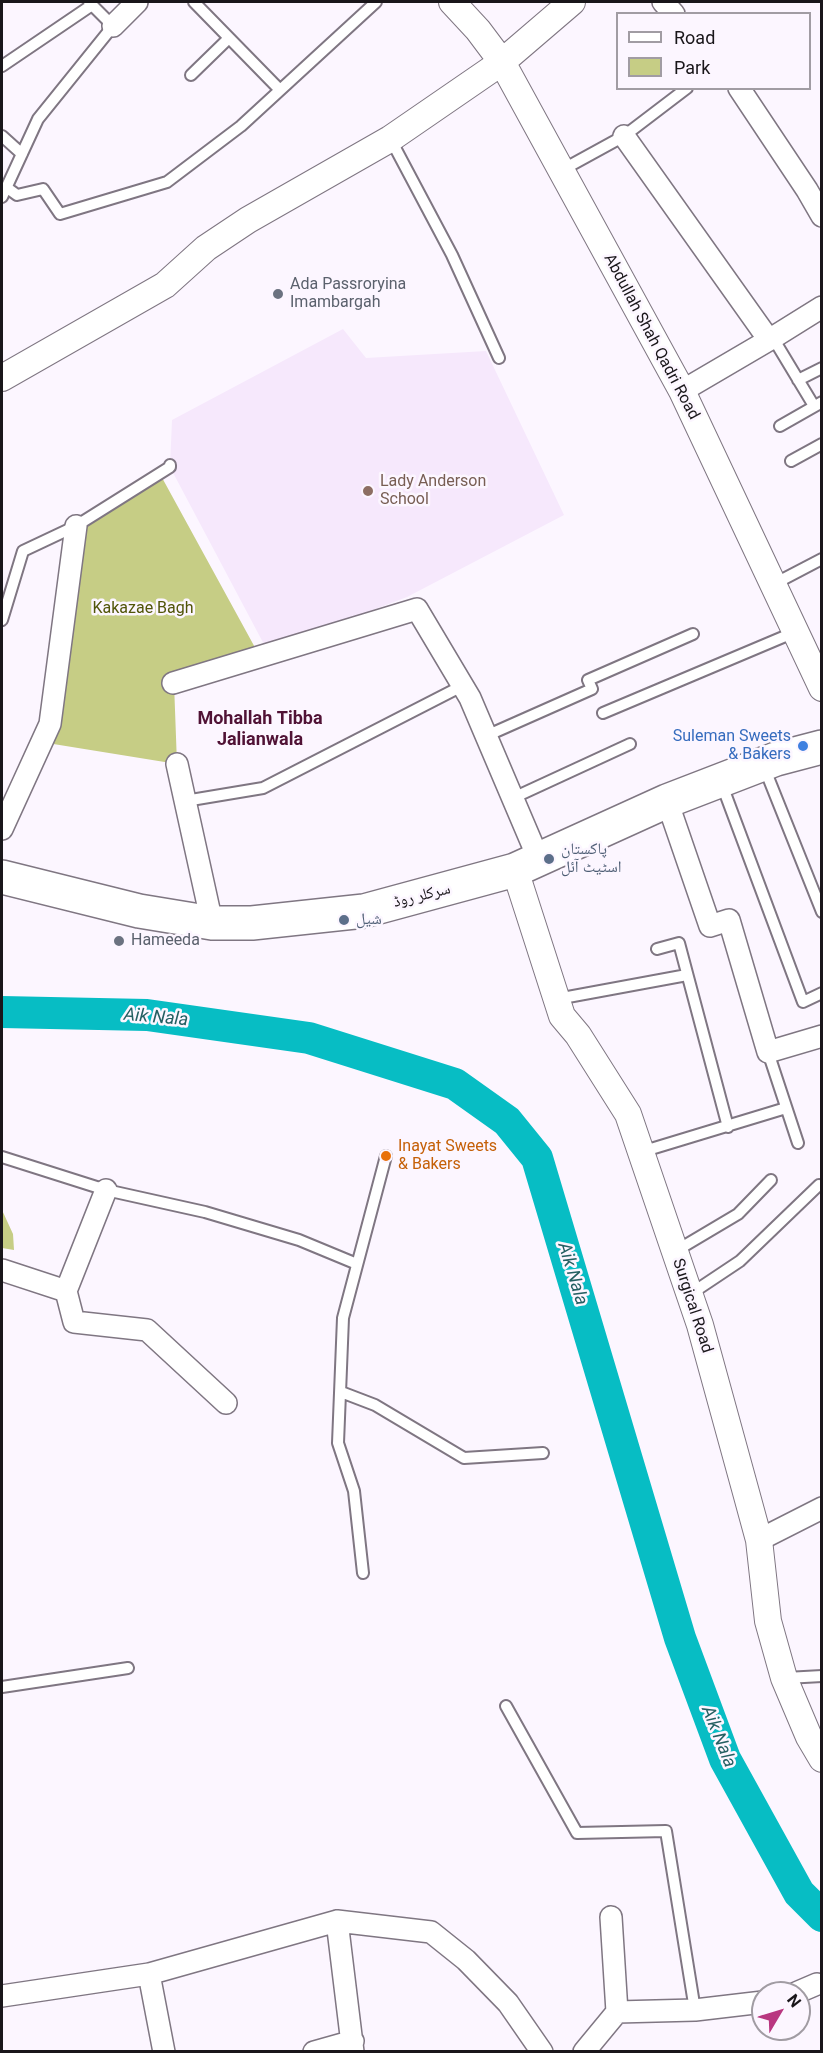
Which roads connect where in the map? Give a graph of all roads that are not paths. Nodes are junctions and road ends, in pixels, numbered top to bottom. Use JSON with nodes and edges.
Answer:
{"nodes":[{"id":1,"x":137,"y":2,"type":"edge"},
{"id":2,"x":194,"y":2,"type":"edge"},
{"id":3,"x":376,"y":2,"type":"edge"},
{"id":4,"x":452,"y":2,"type":"edge"},
{"id":5,"x":572,"y":2,"type":"edge"},
{"id":6,"x":90,"y":3,"type":"edge"},
{"id":7,"x":113,"y":26,"type":"junction"},
{"id":8,"x":230,"y":38,"type":"junction"},
{"id":9,"x":502,"y":62,"type":"junction"},
{"id":10,"x":2,"y":66,"type":"edge"},
{"id":11,"x":191,"y":75,"type":"dead end"},
{"id":12,"x":280,"y":90,"type":"junction"},
{"id":13,"x":684,"y":90,"type":"edge"},
{"id":14,"x":740,"y":90,"type":"edge"},
{"id":15,"x":2,"y":136,"type":"edge"},
{"id":16,"x":624,"y":136,"type":"junction"},
{"id":17,"x":390,"y":140,"type":"junction"},
{"id":18,"x":22,"y":154,"type":"junction"},
{"id":19,"x":560,"y":171,"type":"junction"},
{"id":20,"x":4,"y":192,"type":"edge"},
{"id":21,"x":822,"y":216,"type":"edge"},
{"id":22,"x":822,"y":306,"type":"edge"},
{"id":23,"x":771,"y":339,"type":"junction"},
{"id":24,"x":499,"y":358,"type":"dead end"},
{"id":25,"x":822,"y":368,"type":"edge"},
{"id":26,"x":2,"y":378,"type":"edge"},
{"id":27,"x":798,"y":380,"type":"junction"},
{"id":28,"x":682,"y":391,"type":"junction"},
{"id":29,"x":818,"y":404,"type":"edge"},
{"id":30,"x":780,"y":426,"type":"dead end"},
{"id":31,"x":822,"y":444,"type":"edge"},
{"id":32,"x":790,"y":461,"type":"dead end"},
{"id":33,"x":170,"y":465,"type":"dead end"},
{"id":34,"x":76,"y":526,"type":"junction"},
{"id":35,"x":822,"y":559,"type":"edge"},
{"id":36,"x":773,"y":585,"type":"junction"},
{"id":37,"x":2,"y":620,"type":"edge"},
{"id":38,"x":795,"y":632,"type":"junction"},
{"id":39,"x":693,"y":634,"type":"dead end"},
{"id":40,"x":173,"y":683,"type":"dead end"},
{"id":41,"x":462,"y":686,"type":"junction"},
{"id":42,"x":822,"y":688,"type":"edge"},
{"id":43,"x":603,"y":713,"type":"dead end"},
{"id":44,"x":486,"y":736,"type":"junction"},
{"id":45,"x":630,"y":744,"type":"dead end"},
{"id":46,"x":822,"y":747,"type":"edge"},
{"id":47,"x":177,"y":764,"type":"dead end"},
{"id":48,"x":763,"y":764,"type":"junction"},
{"id":49,"x":721,"y":780,"type":"junction"},
{"id":50,"x":513,"y":798,"type":"junction"},
{"id":51,"x":185,"y":801,"type":"junction"},
{"id":52,"x":667,"y":801,"type":"junction"},
{"id":53,"x":2,"y":829,"type":"edge"},
{"id":54,"x":527,"y":865,"type":"junction"},
{"id":55,"x":2,"y":877,"type":"edge"},
{"id":56,"x":822,"y":912,"type":"edge"},
{"id":57,"x":212,"y":923,"type":"junction"},
{"id":58,"x":657,"y":949,"type":"dead end"},
{"id":59,"x":687,"y":975,"type":"junction"},
{"id":60,"x":822,"y":993,"type":"edge"},
{"id":61,"x":557,"y":999,"type":"junction"},
{"id":62,"x":822,"y":1036,"type":"edge"},
{"id":63,"x":768,"y":1052,"type":"junction"},
{"id":64,"x":786,"y":1108,"type":"junction"},
{"id":65,"x":728,"y":1126,"type":"junction"},
{"id":66,"x":798,"y":1143,"type":"dead end"},
{"id":67,"x":641,"y":1153,"type":"junction"},
{"id":68,"x":386,"y":1156,"type":"dead end"},
{"id":69,"x":2,"y":1158,"type":"edge"},
{"id":70,"x":771,"y":1180,"type":"dead end"},
{"id":71,"x":819,"y":1185,"type":"dead end"},
{"id":72,"x":106,"y":1190,"type":"junction"},
{"id":73,"x":674,"y":1252,"type":"junction"},
{"id":74,"x":357,"y":1264,"type":"junction"},
{"id":75,"x":2,"y":1270,"type":"edge"},
{"id":76,"x":66,"y":1291,"type":"junction"},
{"id":77,"x":689,"y":1295,"type":"junction"},
{"id":78,"x":341,"y":1392,"type":"junction"},
{"id":79,"x":226,"y":1403,"type":"dead end"},
{"id":80,"x":543,"y":1453,"type":"dead end"},
{"id":81,"x":822,"y":1508,"type":"edge"},
{"id":82,"x":759,"y":1540,"type":"junction"},
{"id":83,"x":363,"y":1573,"type":"dead end"},
{"id":84,"x":128,"y":1668,"type":"dead end"},
{"id":85,"x":822,"y":1676,"type":"edge"},
{"id":86,"x":784,"y":1678,"type":"junction"},
{"id":87,"x":2,"y":1687,"type":"edge"},
{"id":88,"x":506,"y":1706,"type":"dead end"},
{"id":89,"x":822,"y":1759,"type":"edge"},
{"id":90,"x":611,"y":1917,"type":"dead end"},
{"id":91,"x":337,"y":1921,"type":"junction"},
{"id":92,"x":149,"y":1974,"type":"junction"},
{"id":93,"x":817,"y":1984,"type":"dead end"},
{"id":94,"x":811,"y":1987,"type":"edge"},
{"id":95,"x":2,"y":1996,"type":"edge"},
{"id":96,"x":751,"y":2003,"type":"edge"},
{"id":97,"x":695,"y":2010,"type":"junction"},
{"id":98,"x":617,"y":2012,"type":"junction"},
{"id":99,"x":353,"y":2046,"type":"edge"},
{"id":100,"x":164,"y":2052,"type":"edge"},
{"id":101,"x":314,"y":2052,"type":"edge"},
{"id":102,"x":542,"y":2052,"type":"edge"},
{"id":103,"x":584,"y":2052,"type":"edge"}],
"edges":[{"from":1,"to":7,"type":"street"},
{"from":2,"to":8,"type":"lane"},
{"from":3,"to":12,"type":"lane"},
{"from":4,"to":9,"type":"street","name":"Abdullah Shah Qadri Road"},
{"from":5,"to":9,"type":"street"},
{"from":6,"to":7,"type":"lane"},
{"from":6,"to":10,"type":"lane"},
{"from":7,"to":18,"type":"lane"},
{"from":8,"to":11,"type":"lane"},
{"from":8,"to":12,"type":"lane"},
{"from":9,"to":17,"type":"street"},
{"from":9,"to":19,"type":"street","name":"Abdullah Shah Qadri Road"},
{"from":12,"to":20,"type":"lane"},
{"from":13,"to":16,"type":"lane"},
{"from":14,"to":21,"type":"street"},
{"from":15,"to":18,"type":"lane"},
{"from":16,"to":19,"type":"lane"},
{"from":16,"to":23,"type":"street"},
{"from":17,"to":24,"type":"lane"},
{"from":17,"to":26,"type":"street"},
{"from":18,"to":20,"type":"lane"},
{"from":19,"to":28,"type":"street","name":"Abdullah Shah Qadri Road"},
{"from":22,"to":23,"type":"street"},
{"from":23,"to":27,"type":"lane"},
{"from":23,"to":28,"type":"street"},
{"from":25,"to":27,"type":"lane"},
{"from":27,"to":29,"type":"lane"},
{"from":28,"to":36,"type":"street","name":"Abdullah Shah Qadri Road"},
{"from":29,"to":30,"type":"lane"},
{"from":31,"to":32,"type":"lane"},
{"from":33,"to":34,"type":"lane"},
{"from":34,"to":37,"type":"lane"},
{"from":34,"to":53,"type":"street"},
{"from":35,"to":36,"type":"lane"},
{"from":36,"to":38,"type":"street","name":"Abdullah Shah Qadri Road"},
{"from":38,"to":42,"type":"street","name":"Abdullah Shah Qadri Road"},
{"from":38,"to":43,"type":"lane"},
{"from":39,"to":44,"type":"lane"},
{"from":40,"to":41,"type":"street"},
{"from":41,"to":44,"type":"street"},
{"from":41,"to":51,"type":"lane"},
{"from":44,"to":50,"type":"street"},
{"from":45,"to":50,"type":"lane"},
{"from":46,"to":48,"type":"main road","name":"سرکلر روڈ"},
{"from":47,"to":51,"type":"street"},
{"from":48,"to":49,"type":"main road","name":"سرکلر روڈ"},
{"from":48,"to":56,"type":"lane"},
{"from":49,"to":52,"type":"main road","name":"سرکلر روڈ"},
{"from":49,"to":60,"type":"lane"},
{"from":50,"to":54,"type":"street"},
{"from":51,"to":57,"type":"street"},
{"from":52,"to":54,"type":"main road","name":"سرکلر روڈ"},
{"from":52,"to":63,"type":"street"},
{"from":54,"to":57,"type":"main road","name":"سرکلر روڈ"},
{"from":54,"to":61,"type":"street","name":"Surgical Road"},
{"from":55,"to":57,"type":"main road","name":"سرکلر روڈ"},
{"from":58,"to":59,"type":"lane"},
{"from":59,"to":61,"type":"lane"},
{"from":59,"to":65,"type":"lane"},
{"from":61,"to":67,"type":"street","name":"Surgical Road"},
{"from":62,"to":63,"type":"street"},
{"from":63,"to":64,"type":"lane"},
{"from":64,"to":65,"type":"lane"},
{"from":64,"to":66,"type":"lane"},
{"from":65,"to":67,"type":"lane"},
{"from":67,"to":73,"type":"street","name":"Surgical Road"},
{"from":68,"to":74,"type":"lane"},
{"from":69,"to":72,"type":"lane"},
{"from":70,"to":73,"type":"lane"},
{"from":71,"to":77,"type":"lane"},
{"from":72,"to":74,"type":"lane"},
{"from":72,"to":76,"type":"street"},
{"from":73,"to":77,"type":"street","name":"Surgical Road"},
{"from":74,"to":78,"type":"lane"},
{"from":75,"to":76,"type":"street"},
{"from":76,"to":79,"type":"street"},
{"from":77,"to":82,"type":"street","name":"Surgical Road"},
{"from":78,"to":80,"type":"lane"},
{"from":78,"to":83,"type":"lane"},
{"from":81,"to":82,"type":"street"},
{"from":82,"to":86,"type":"street","name":"Surgical Road"},
{"from":84,"to":87,"type":"lane"},
{"from":85,"to":86,"type":"lane"},
{"from":86,"to":89,"type":"street","name":"Surgical Road"},
{"from":88,"to":97,"type":"lane"},
{"from":90,"to":98,"type":"street"},
{"from":91,"to":92,"type":"street"},
{"from":91,"to":99,"type":"street"},
{"from":91,"to":102,"type":"street"},
{"from":92,"to":95,"type":"street"},
{"from":92,"to":100,"type":"street"},
{"from":93,"to":94,"type":"street"},
{"from":96,"to":97,"type":"street"},
{"from":97,"to":98,"type":"street"},
{"from":98,"to":103,"type":"street"},
{"from":99,"to":101,"type":"street"}]}
